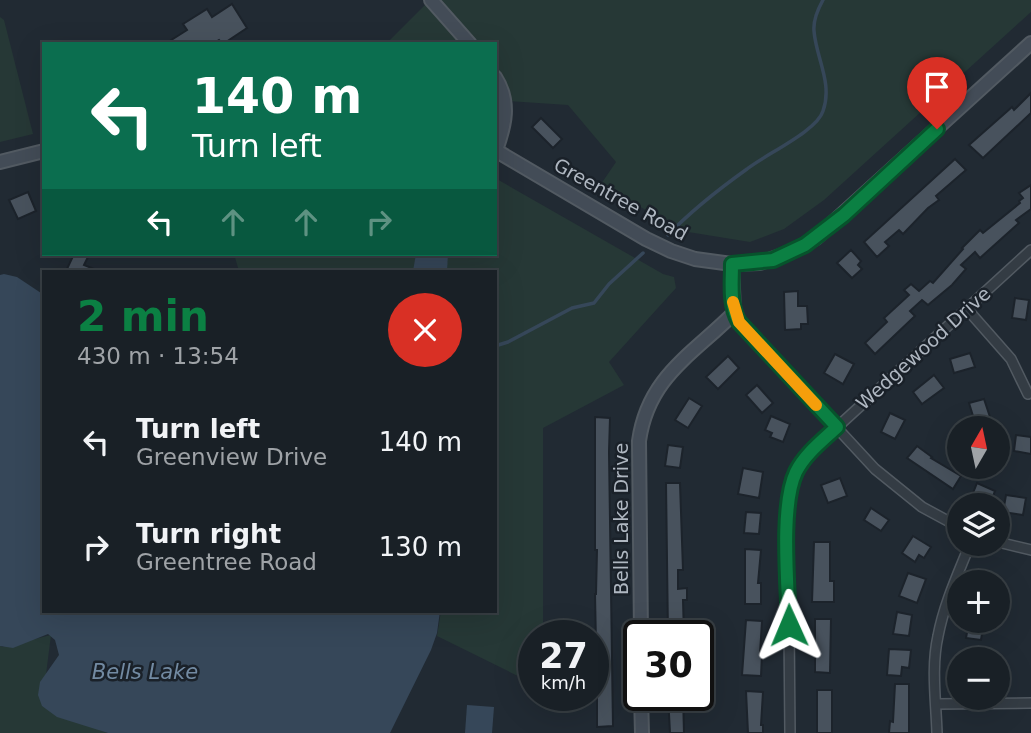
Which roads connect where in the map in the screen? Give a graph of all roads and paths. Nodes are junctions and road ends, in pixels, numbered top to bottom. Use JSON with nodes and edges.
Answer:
{"nodes":[{"id":1,"x":430,"y":0,"type":"edge"},
{"id":2,"x":468,"y":42,"type":"edge"},
{"id":3,"x":1031,"y":43,"type":"edge"},
{"id":4,"x":497,"y":81,"type":"edge"},
{"id":5,"x":497,"y":143,"type":"edge"},
{"id":6,"x":497,"y":151,"type":"edge"},
{"id":7,"x":42,"y":152,"type":"edge"},
{"id":8,"x":0,"y":162,"type":"edge"},
{"id":9,"x":1031,"y":250,"type":"edge"},
{"id":10,"x":732,"y":264,"type":"junction"},
{"id":11,"x":967,"y":309,"type":"junction"},
{"id":12,"x":734,"y":313,"type":"junction"},
{"id":13,"x":1028,"y":394,"type":"dead end"},
{"id":14,"x":837,"y":427,"type":"junction"},
{"id":15,"x":947,"y":521,"type":"edge"},
{"id":16,"x":1010,"y":545,"type":"edge"},
{"id":17,"x":1031,"y":550,"type":"edge"},
{"id":18,"x":965,"y":556,"type":"edge"},
{"id":19,"x":641,"y":620,"type":"edge"},
{"id":20,"x":1031,"y":703,"type":"edge"},
{"id":21,"x":936,"y":704,"type":"junction"},
{"id":22,"x":641,"y":711,"type":"edge"},
{"id":23,"x":642,"y":733,"type":"edge"},
{"id":24,"x":790,"y":733,"type":"edge"},
{"id":25,"x":937,"y":733,"type":"edge"}],
"edges":[{"from":1,"to":2,"type":"street"},
{"from":3,"to":10,"type":"street","name":"Greentree Road"},
{"from":4,"to":5,"type":"street"},
{"from":6,"to":10,"type":"street","name":"Greentree Road"},
{"from":7,"to":8,"type":"street"},
{"from":9,"to":11,"type":"street","name":"Wedgewood Drive"},
{"from":10,"to":12,"type":"street"},
{"from":11,"to":13,"type":"street"},
{"from":11,"to":14,"type":"street","name":"Wedgewood Drive"},
{"from":12,"to":14,"type":"street"},
{"from":12,"to":19,"type":"street","name":"Bells Lake Drive"},
{"from":14,"to":15,"type":"street"},
{"from":14,"to":24,"type":"street","name":"Wedgewood Drive"},
{"from":16,"to":17,"type":"street"},
{"from":18,"to":21,"type":"street"},
{"from":20,"to":21,"type":"street"},
{"from":21,"to":25,"type":"street"},
{"from":22,"to":23,"type":"street"}]}
